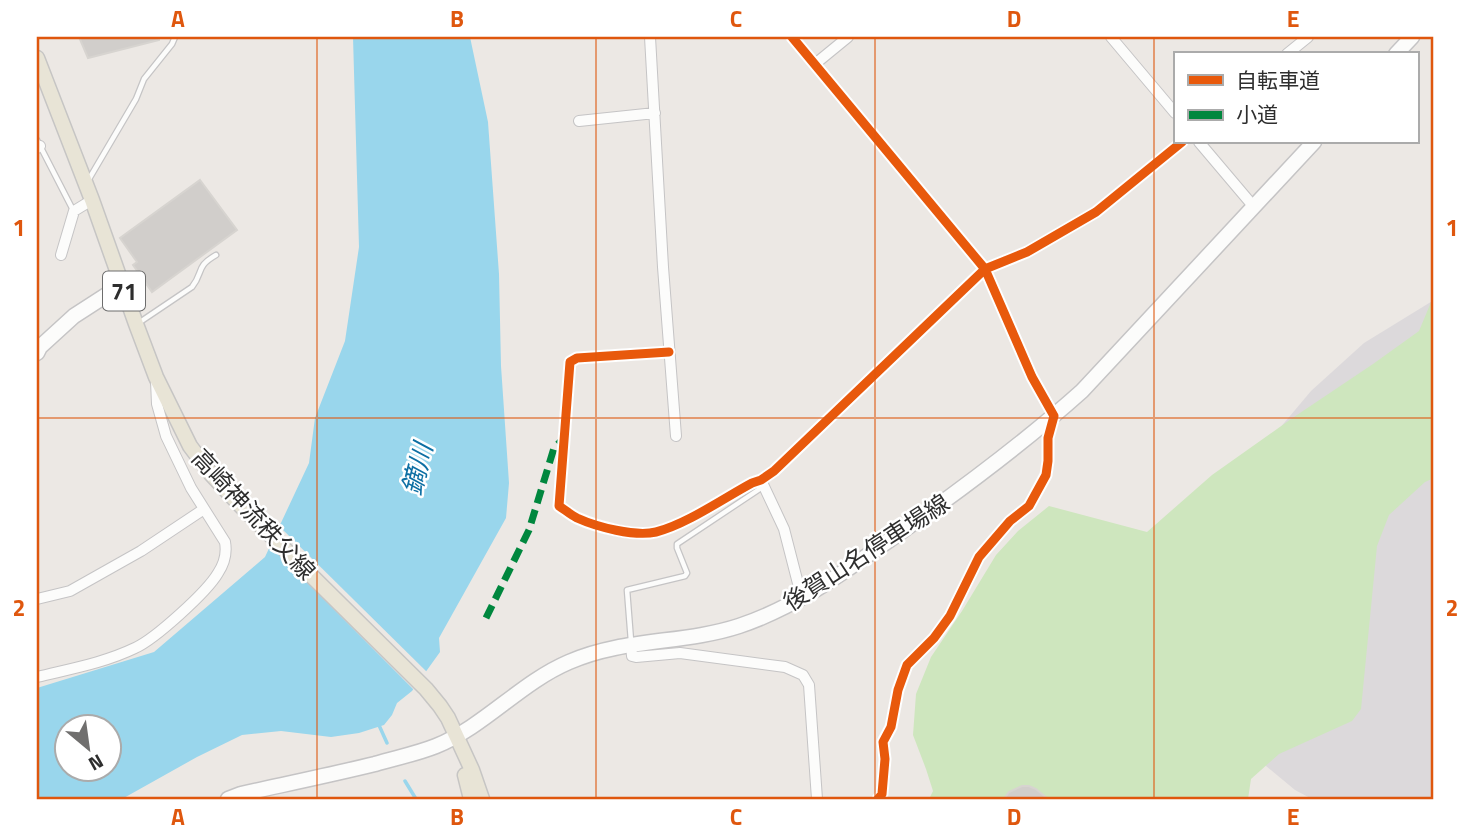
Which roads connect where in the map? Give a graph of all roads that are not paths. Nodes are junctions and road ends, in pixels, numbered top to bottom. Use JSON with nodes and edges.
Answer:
{"nodes":[{"id":1,"x":175,"y":37,"type":"edge"},
{"id":2,"x":649,"y":37,"type":"edge"},
{"id":3,"x":792,"y":37,"type":"edge"},
{"id":4,"x":848,"y":37,"type":"edge"},
{"id":5,"x":1111,"y":37,"type":"edge"},
{"id":6,"x":1308,"y":37,"type":"edge"},
{"id":7,"x":1412,"y":37,"type":"edge"},
{"id":8,"x":1289,"y":52,"type":"edge"},
{"id":9,"x":1398,"y":52,"type":"edge"},
{"id":10,"x":37,"y":58,"type":"edge"},
{"id":11,"x":815,"y":64,"type":"junction"},
{"id":12,"x":1174,"y":112,"type":"edge"},
{"id":13,"x":654,"y":113,"type":"junction"},
{"id":14,"x":579,"y":121,"type":"dead end"},
{"id":15,"x":1180,"y":144,"type":"edge"},
{"id":16,"x":1201,"y":144,"type":"edge"},
{"id":17,"x":1312,"y":144,"type":"edge"},
{"id":18,"x":38,"y":145,"type":"edge"},
{"id":19,"x":86,"y":183,"type":"junction"},
{"id":20,"x":92,"y":200,"type":"junction"},
{"id":21,"x":1254,"y":207,"type":"junction"},
{"id":22,"x":74,"y":211,"type":"junction"},
{"id":23,"x":61,"y":255,"type":"dead end"},
{"id":24,"x":216,"y":255,"type":"dead end"},
{"id":25,"x":985,"y":269,"type":"junction"},
{"id":26,"x":122,"y":285,"type":"junction"},
{"id":27,"x":136,"y":324,"type":"junction"},
{"id":28,"x":669,"y":352,"type":"junction"},
{"id":29,"x":37,"y":353,"type":"edge"},
{"id":30,"x":156,"y":377,"type":"junction"},
{"id":31,"x":1054,"y":416,"type":"junction"},
{"id":32,"x":676,"y":436,"type":"dead end"},
{"id":33,"x":763,"y":483,"type":"junction"},
{"id":34,"x":204,"y":509,"type":"junction"},
{"id":35,"x":802,"y":598,"type":"junction"},
{"id":36,"x":37,"y":599,"type":"edge"},
{"id":37,"x":631,"y":645,"type":"junction"},
{"id":38,"x":37,"y":677,"type":"edge"},
{"id":39,"x":455,"y":736,"type":"junction"},
{"id":40,"x":228,"y":799,"type":"edge"},
{"id":41,"x":471,"y":799,"type":"edge"},
{"id":42,"x":482,"y":799,"type":"edge"},
{"id":43,"x":817,"y":799,"type":"edge"},
{"id":44,"x":878,"y":799,"type":"edge"}],
"edges":[{"from":1,"to":19,"type":"lane"},
{"from":2,"to":13,"type":"street"},
{"from":3,"to":11,"type":"street"},
{"from":4,"to":11,"type":"street"},
{"from":5,"to":12,"type":"street"},
{"from":6,"to":8,"type":"street"},
{"from":7,"to":9,"type":"main road"},
{"from":10,"to":19,"type":"main road","name":"高崎神流秩父線","number":"71"},
{"from":11,"to":25,"type":"street"},
{"from":13,"to":14,"type":"street"},
{"from":13,"to":28,"type":"street"},
{"from":15,"to":25,"type":"street"},
{"from":16,"to":21,"type":"street"},
{"from":17,"to":21,"type":"main road","name":"後賀山名停車場線"},
{"from":18,"to":22,"type":"lane"},
{"from":19,"to":20,"type":"main road","name":"高崎神流秩父線","number":"71"},
{"from":20,"to":22,"type":"street"},
{"from":20,"to":26,"type":"main road","name":"高崎神流秩父線","number":"71"},
{"from":21,"to":31,"type":"main road","name":"後賀山名停車場線"},
{"from":22,"to":23,"type":"street"},
{"from":24,"to":27,"type":"lane"},
{"from":25,"to":31,"type":"street"},
{"from":25,"to":33,"type":"street"},
{"from":26,"to":27,"type":"main road","name":"高崎神流秩父線","number":"71"},
{"from":26,"to":29,"type":"main road"},
{"from":27,"to":30,"type":"main road","name":"高崎神流秩父線","number":"71"},
{"from":28,"to":32,"type":"street"},
{"from":28,"to":33,"type":"street"},
{"from":30,"to":34,"type":"street"},
{"from":30,"to":39,"type":"main road","name":"高崎神流秩父線","number":"71"},
{"from":31,"to":35,"type":"main road","name":"後賀山名停車場線"},
{"from":31,"to":44,"type":"street"},
{"from":33,"to":35,"type":"street"},
{"from":33,"to":37,"type":"lane"},
{"from":34,"to":36,"type":"street"},
{"from":34,"to":38,"type":"street"},
{"from":35,"to":37,"type":"main road","name":"後賀山名停車場線"},
{"from":37,"to":39,"type":"main road","name":"後賀山名停車場線"},
{"from":37,"to":43,"type":"street"},
{"from":39,"to":40,"type":"main road","name":"後賀山名停車場線"},
{"from":39,"to":41,"type":"main road","name":"高崎神流秩父線","number":"71"},
{"from":39,"to":42,"type":"main road","name":"高崎神流秩父線","number":"71"}]}
